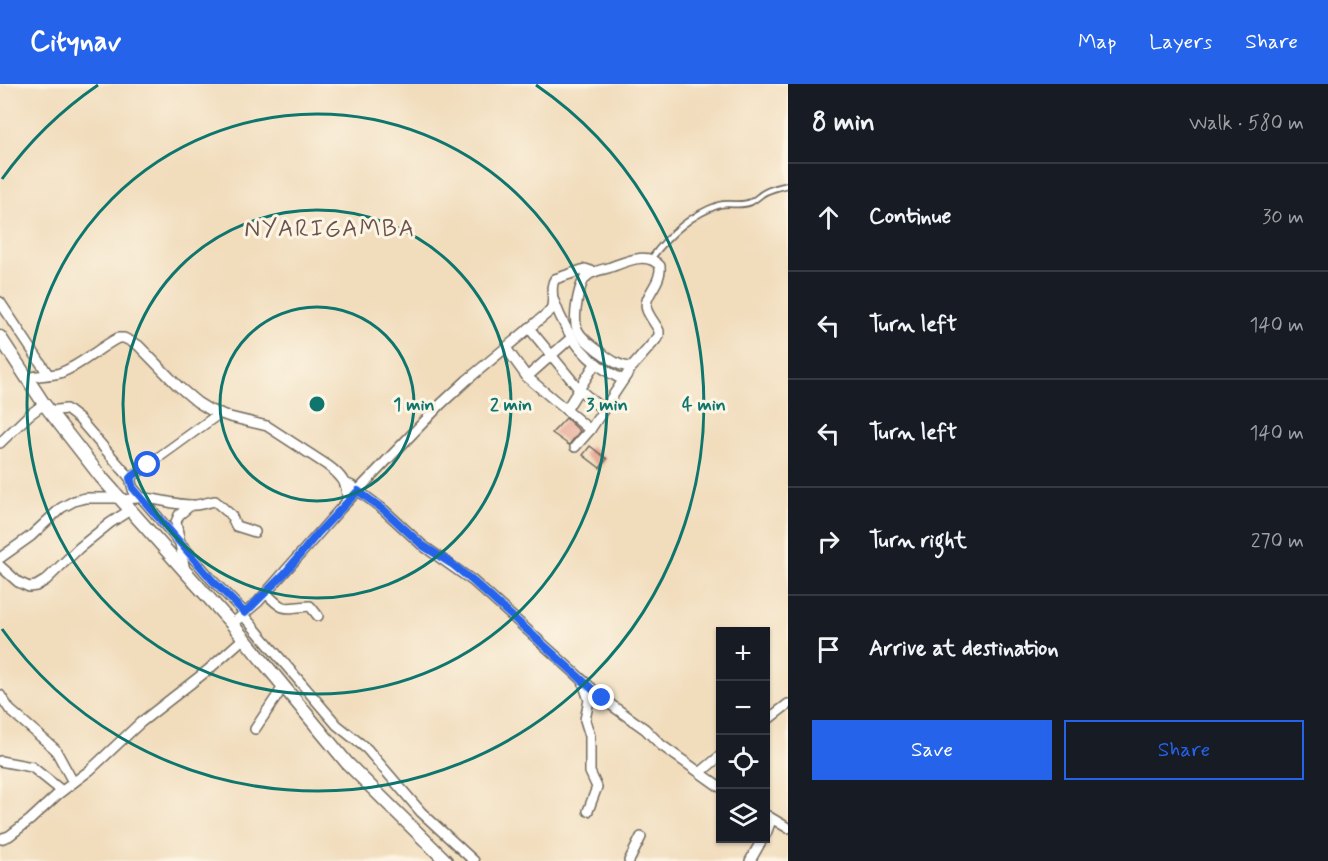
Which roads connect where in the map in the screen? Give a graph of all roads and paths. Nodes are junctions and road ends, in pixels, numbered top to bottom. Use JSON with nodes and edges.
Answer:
{"nodes":[{"id":1,"x":788,"y":185,"type":"edge"},
{"id":2,"x":651,"y":259,"type":"junction"},
{"id":3,"x":594,"y":272,"type":"junction"},
{"id":4,"x":554,"y":301,"type":"junction"},
{"id":5,"x":0,"y":302,"type":"edge"},
{"id":6,"x":529,"y":328,"type":"junction"},
{"id":7,"x":0,"y":337,"type":"edge"},
{"id":8,"x":571,"y":338,"type":"junction"},
{"id":9,"x":506,"y":348,"type":"junction"},
{"id":10,"x":552,"y":357,"type":"junction"},
{"id":11,"x":595,"y":364,"type":"junction"},
{"id":12,"x":632,"y":367,"type":"junction"},
{"id":13,"x":48,"y":374,"type":"junction"},
{"id":14,"x":527,"y":377,"type":"junction"},
{"id":15,"x":26,"y":378,"type":"junction"},
{"id":16,"x":623,"y":380,"type":"junction"},
{"id":17,"x":579,"y":389,"type":"junction"},
{"id":18,"x":47,"y":407,"type":"junction"},
{"id":19,"x":566,"y":410,"type":"junction"},
{"id":20,"x":603,"y":410,"type":"junction"},
{"id":21,"x":220,"y":413,"type":"junction"},
{"id":22,"x":591,"y":430,"type":"junction"},
{"id":23,"x":0,"y":443,"type":"edge"},
{"id":24,"x":575,"y":447,"type":"dead end"},
{"id":25,"x":130,"y":478,"type":"junction"},
{"id":26,"x":345,"y":483,"type":"junction"},
{"id":27,"x":358,"y":491,"type":"junction"},
{"id":28,"x":130,"y":499,"type":"junction"},
{"id":29,"x":346,"y":503,"type":"junction"},
{"id":30,"x":191,"y":505,"type":"junction"},
{"id":31,"x":255,"y":532,"type":"dead end"},
{"id":32,"x":179,"y":541,"type":"junction"},
{"id":33,"x":0,"y":558,"type":"edge"},
{"id":34,"x":0,"y":566,"type":"edge"},
{"id":35,"x":185,"y":572,"type":"junction"},
{"id":36,"x":266,"y":593,"type":"junction"},
{"id":37,"x":244,"y":614,"type":"junction"},
{"id":38,"x":318,"y":616,"type":"dead end"},
{"id":39,"x":232,"y":624,"type":"junction"},
{"id":40,"x":244,"y":638,"type":"junction"},
{"id":41,"x":583,"y":682,"type":"junction"},
{"id":42,"x":283,"y":687,"type":"junction"},
{"id":43,"x":0,"y":695,"type":"edge"},
{"id":44,"x":788,"y":704,"type":"edge"},
{"id":45,"x":770,"y":717,"type":"edge"},
{"id":46,"x":255,"y":729,"type":"dead end"},
{"id":47,"x":716,"y":759,"type":"edge"},
{"id":48,"x":0,"y":760,"type":"edge"},
{"id":49,"x":701,"y":772,"type":"junction"},
{"id":50,"x":73,"y":782,"type":"junction"},
{"id":51,"x":716,"y":784,"type":"edge"},
{"id":52,"x":62,"y":792,"type":"junction"},
{"id":53,"x":588,"y":811,"type":"dead end"},
{"id":54,"x":770,"y":818,"type":"edge"},
{"id":55,"x":788,"y":828,"type":"edge"},
{"id":56,"x":641,"y":837,"type":"dead end"},
{"id":57,"x":0,"y":839,"type":"edge"},
{"id":58,"x":760,"y":843,"type":"edge"},
{"id":59,"x":442,"y":859,"type":"edge"},
{"id":60,"x":474,"y":861,"type":"edge"},
{"id":61,"x":629,"y":861,"type":"edge"},
{"id":62,"x":750,"y":861,"type":"edge"}],
"edges":[{"from":1,"to":2,"type":"lane"},
{"from":2,"to":3,"type":"street"},
{"from":2,"to":12,"type":"street"},
{"from":3,"to":4,"type":"street"},
{"from":3,"to":12,"type":"street"},
{"from":4,"to":6,"type":"street"},
{"from":4,"to":8,"type":"street"},
{"from":5,"to":13,"type":"street"},
{"from":6,"to":9,"type":"street"},
{"from":6,"to":10,"type":"street"},
{"from":7,"to":15,"type":"street"},
{"from":8,"to":10,"type":"street"},
{"from":8,"to":11,"type":"street"},
{"from":9,"to":14,"type":"street"},
{"from":9,"to":27,"type":"street"},
{"from":10,"to":14,"type":"street"},
{"from":10,"to":17,"type":"street"},
{"from":11,"to":16,"type":"street"},
{"from":11,"to":17,"type":"street"},
{"from":12,"to":16,"type":"street"},
{"from":13,"to":15,"type":"street"},
{"from":13,"to":21,"type":"street"},
{"from":14,"to":19,"type":"street"},
{"from":15,"to":18,"type":"street"},
{"from":16,"to":20,"type":"street"},
{"from":17,"to":19,"type":"street"},
{"from":17,"to":20,"type":"street"},
{"from":18,"to":23,"type":"street"},
{"from":18,"to":25,"type":"street"},
{"from":18,"to":28,"type":"street"},
{"from":19,"to":22,"type":"street"},
{"from":20,"to":22,"type":"street"},
{"from":21,"to":25,"type":"street"},
{"from":21,"to":26,"type":"street"},
{"from":22,"to":24,"type":"street"},
{"from":25,"to":28,"type":"street"},
{"from":26,"to":27,"type":"street"},
{"from":26,"to":29,"type":"street"},
{"from":27,"to":29,"type":"street"},
{"from":27,"to":41,"type":"street"},
{"from":28,"to":30,"type":"street"},
{"from":28,"to":32,"type":"street"},
{"from":28,"to":33,"type":"street"},
{"from":28,"to":34,"type":"street"},
{"from":28,"to":35,"type":"street"},
{"from":29,"to":36,"type":"street"},
{"from":30,"to":31,"type":"street"},
{"from":30,"to":32,"type":"street"},
{"from":32,"to":35,"type":"street"},
{"from":32,"to":37,"type":"street"},
{"from":35,"to":39,"type":"street"},
{"from":36,"to":37,"type":"street"},
{"from":36,"to":38,"type":"street"},
{"from":37,"to":39,"type":"street"},
{"from":37,"to":60,"type":"street"},
{"from":39,"to":40,"type":"street"},
{"from":40,"to":42,"type":"street"},
{"from":40,"to":50,"type":"street"},
{"from":41,"to":49,"type":"street"},
{"from":41,"to":53,"type":"street"},
{"from":42,"to":46,"type":"street"},
{"from":42,"to":59,"type":"street"},
{"from":43,"to":50,"type":"street"},
{"from":44,"to":45,"type":"street"},
{"from":47,"to":49,"type":"street"},
{"from":48,"to":52,"type":"street"},
{"from":49,"to":51,"type":"street"},
{"from":50,"to":52,"type":"street"},
{"from":52,"to":57,"type":"street"},
{"from":54,"to":55,"type":"street"},
{"from":56,"to":61,"type":"street"},
{"from":58,"to":62,"type":"street"}]}
